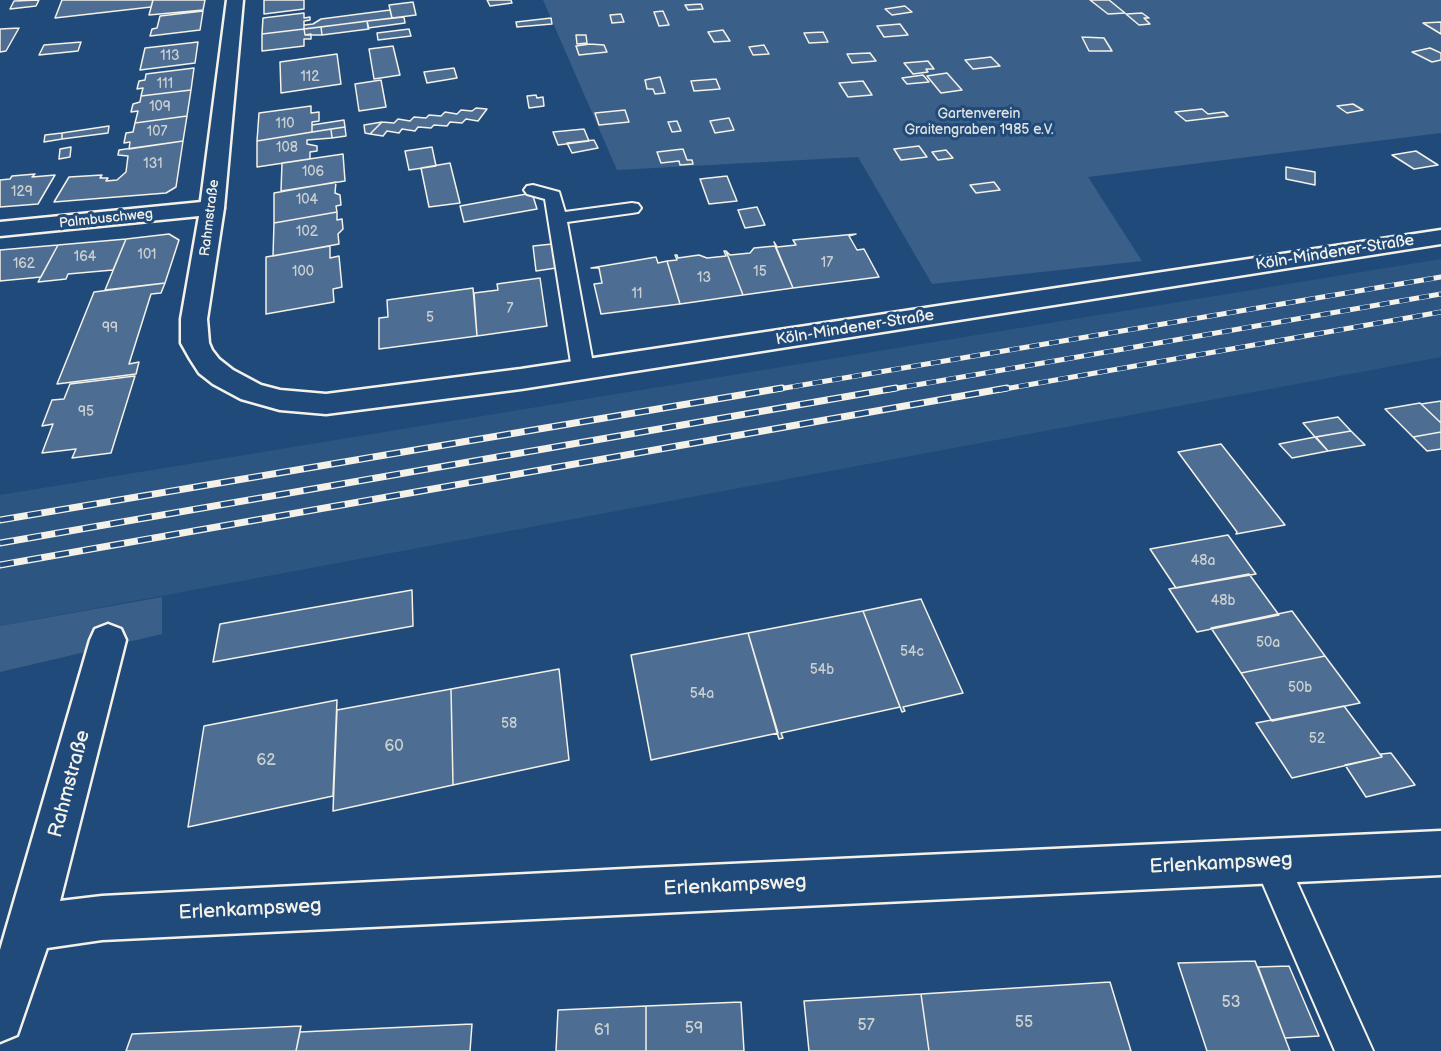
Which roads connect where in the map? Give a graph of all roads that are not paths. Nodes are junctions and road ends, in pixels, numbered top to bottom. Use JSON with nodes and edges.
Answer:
{"nodes":[{"id":1,"x":235,"y":0,"type":"edge"},
{"id":2,"x":532,"y":189,"type":"dead end"},
{"id":3,"x":212,"y":208,"type":"junction"},
{"id":4,"x":632,"y":208,"type":"dead end"},
{"id":5,"x":557,"y":218,"type":"junction"},
{"id":6,"x":0,"y":229,"type":"edge"},
{"id":7,"x":1441,"y":237,"type":"edge"},
{"id":8,"x":583,"y":369,"type":"junction"},
{"id":9,"x":267,"y":398,"type":"joint"},
{"id":10,"x":108,"y":640,"type":"dead end"},
{"id":11,"x":1441,"y":853,"type":"edge"},
{"id":12,"x":1270,"y":861,"type":"junction"},
{"id":13,"x":31,"y":927,"type":"junction"},
{"id":14,"x":0,"y":1018,"type":"edge"},
{"id":15,"x":1354,"y":1051,"type":"edge"}],
"edges":[{"from":1,"to":3,"type":"street","name":"Rahmstraße"},
{"from":2,"to":5,"type":"lane"},
{"from":3,"to":6,"type":"street","name":"Palmbuschweg"},
{"from":3,"to":9,"type":"street","name":"Rahmstraße"},
{"from":4,"to":5,"type":"lane"},
{"from":5,"to":8,"type":"lane"},
{"from":7,"to":8,"type":"street","name":"Köln-Mindener-Straße"},
{"from":8,"to":9,"type":"street","name":"Köln-Mindener-Straße"},
{"from":10,"to":13,"type":"street","name":"Rahmstraße"},
{"from":11,"to":12,"type":"street","name":"Erlenkampsweg"},
{"from":12,"to":13,"type":"street","name":"Erlenkampsweg"},
{"from":12,"to":15,"type":"lane"},
{"from":13,"to":14,"type":"street","name":"Rahmstraße"}]}
